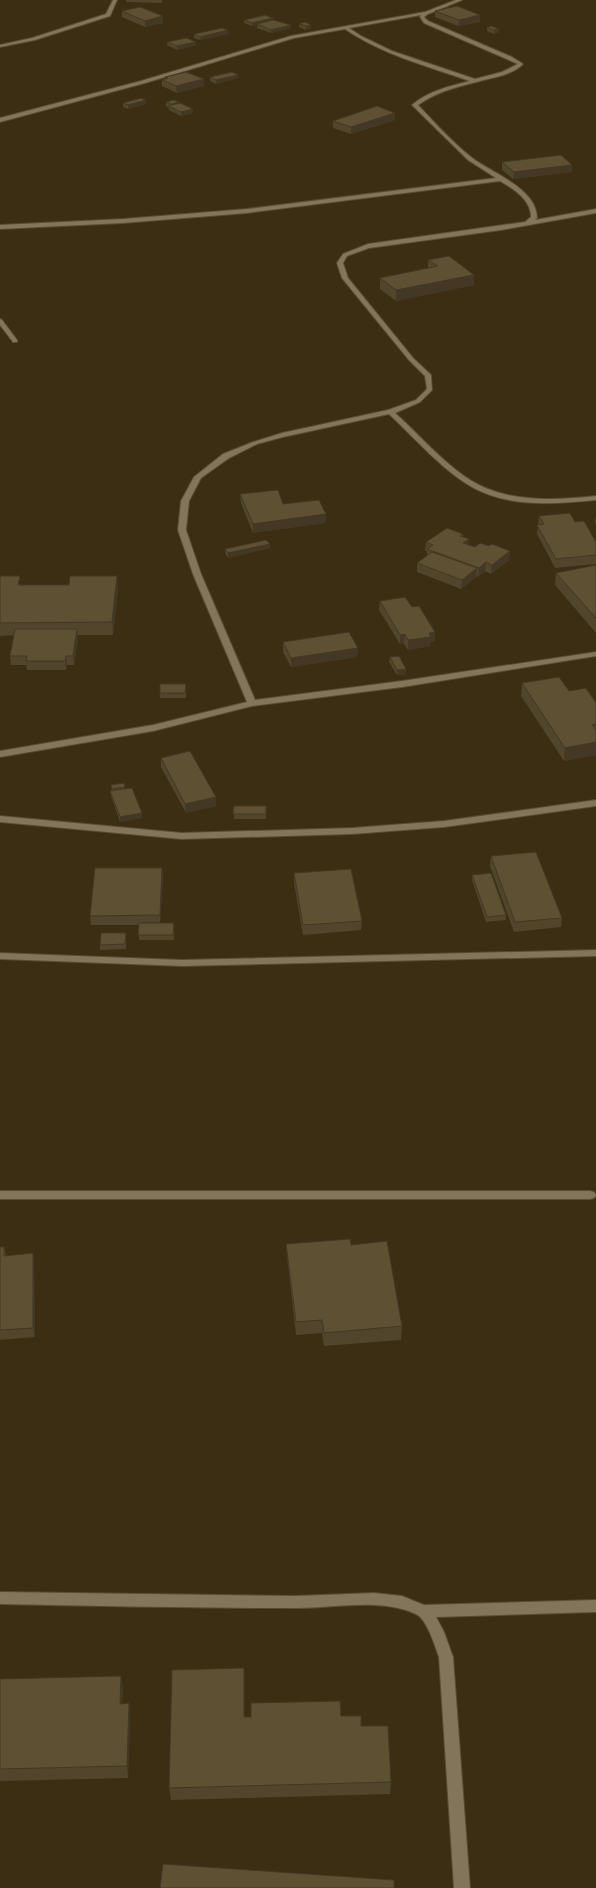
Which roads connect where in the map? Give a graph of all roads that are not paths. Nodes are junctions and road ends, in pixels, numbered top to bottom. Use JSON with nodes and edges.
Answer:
{"nodes":[{"id":1,"x":115,"y":0,"type":"edge"},
{"id":2,"x":460,"y":0,"type":"edge"},
{"id":3,"x":426,"y":13,"type":"junction"},
{"id":4,"x":346,"y":28,"type":"junction"},
{"id":5,"x":0,"y":46,"type":"edge"},
{"id":6,"x":473,"y":80,"type":"junction"},
{"id":7,"x":0,"y":120,"type":"edge"},
{"id":8,"x":500,"y":179,"type":"junction"},
{"id":9,"x":596,"y":211,"type":"edge"},
{"id":10,"x":527,"y":223,"type":"junction"},
{"id":11,"x":0,"y":227,"type":"edge"},
{"id":12,"x":0,"y":321,"type":"edge"},
{"id":13,"x":15,"y":341,"type":"dead end"},
{"id":14,"x":390,"y":412,"type":"junction"},
{"id":15,"x":596,"y":498,"type":"edge"},
{"id":16,"x":596,"y":654,"type":"edge"},
{"id":17,"x":252,"y":703,"type":"junction"},
{"id":18,"x":0,"y":754,"type":"edge"},
{"id":19,"x":596,"y":803,"type":"edge"},
{"id":20,"x":0,"y":819,"type":"edge"},
{"id":21,"x":596,"y":953,"type":"edge"},
{"id":22,"x":0,"y":956,"type":"edge"},
{"id":23,"x":0,"y":1195,"type":"edge"},
{"id":24,"x":590,"y":1196,"type":"dead end"},
{"id":25,"x":0,"y":1598,"type":"edge"},
{"id":26,"x":596,"y":1606,"type":"edge"},
{"id":27,"x":424,"y":1612,"type":"junction"},
{"id":28,"x":462,"y":1888,"type":"edge"}],
"edges":[{"from":1,"to":5,"type":"street"},
{"from":2,"to":3,"type":"street"},
{"from":3,"to":4,"type":"street"},
{"from":3,"to":6,"type":"street"},
{"from":4,"to":6,"type":"street"},
{"from":4,"to":7,"type":"street"},
{"from":6,"to":8,"type":"street"},
{"from":8,"to":10,"type":"street"},
{"from":8,"to":11,"type":"street"},
{"from":9,"to":10,"type":"street"},
{"from":10,"to":14,"type":"street"},
{"from":12,"to":13,"type":"street"},
{"from":14,"to":15,"type":"street"},
{"from":14,"to":17,"type":"street"},
{"from":16,"to":17,"type":"street"},
{"from":17,"to":18,"type":"street"},
{"from":19,"to":20,"type":"street"},
{"from":21,"to":22,"type":"street"},
{"from":23,"to":24,"type":"street"},
{"from":25,"to":27,"type":"street"},
{"from":26,"to":27,"type":"street"},
{"from":27,"to":28,"type":"street"}]}
